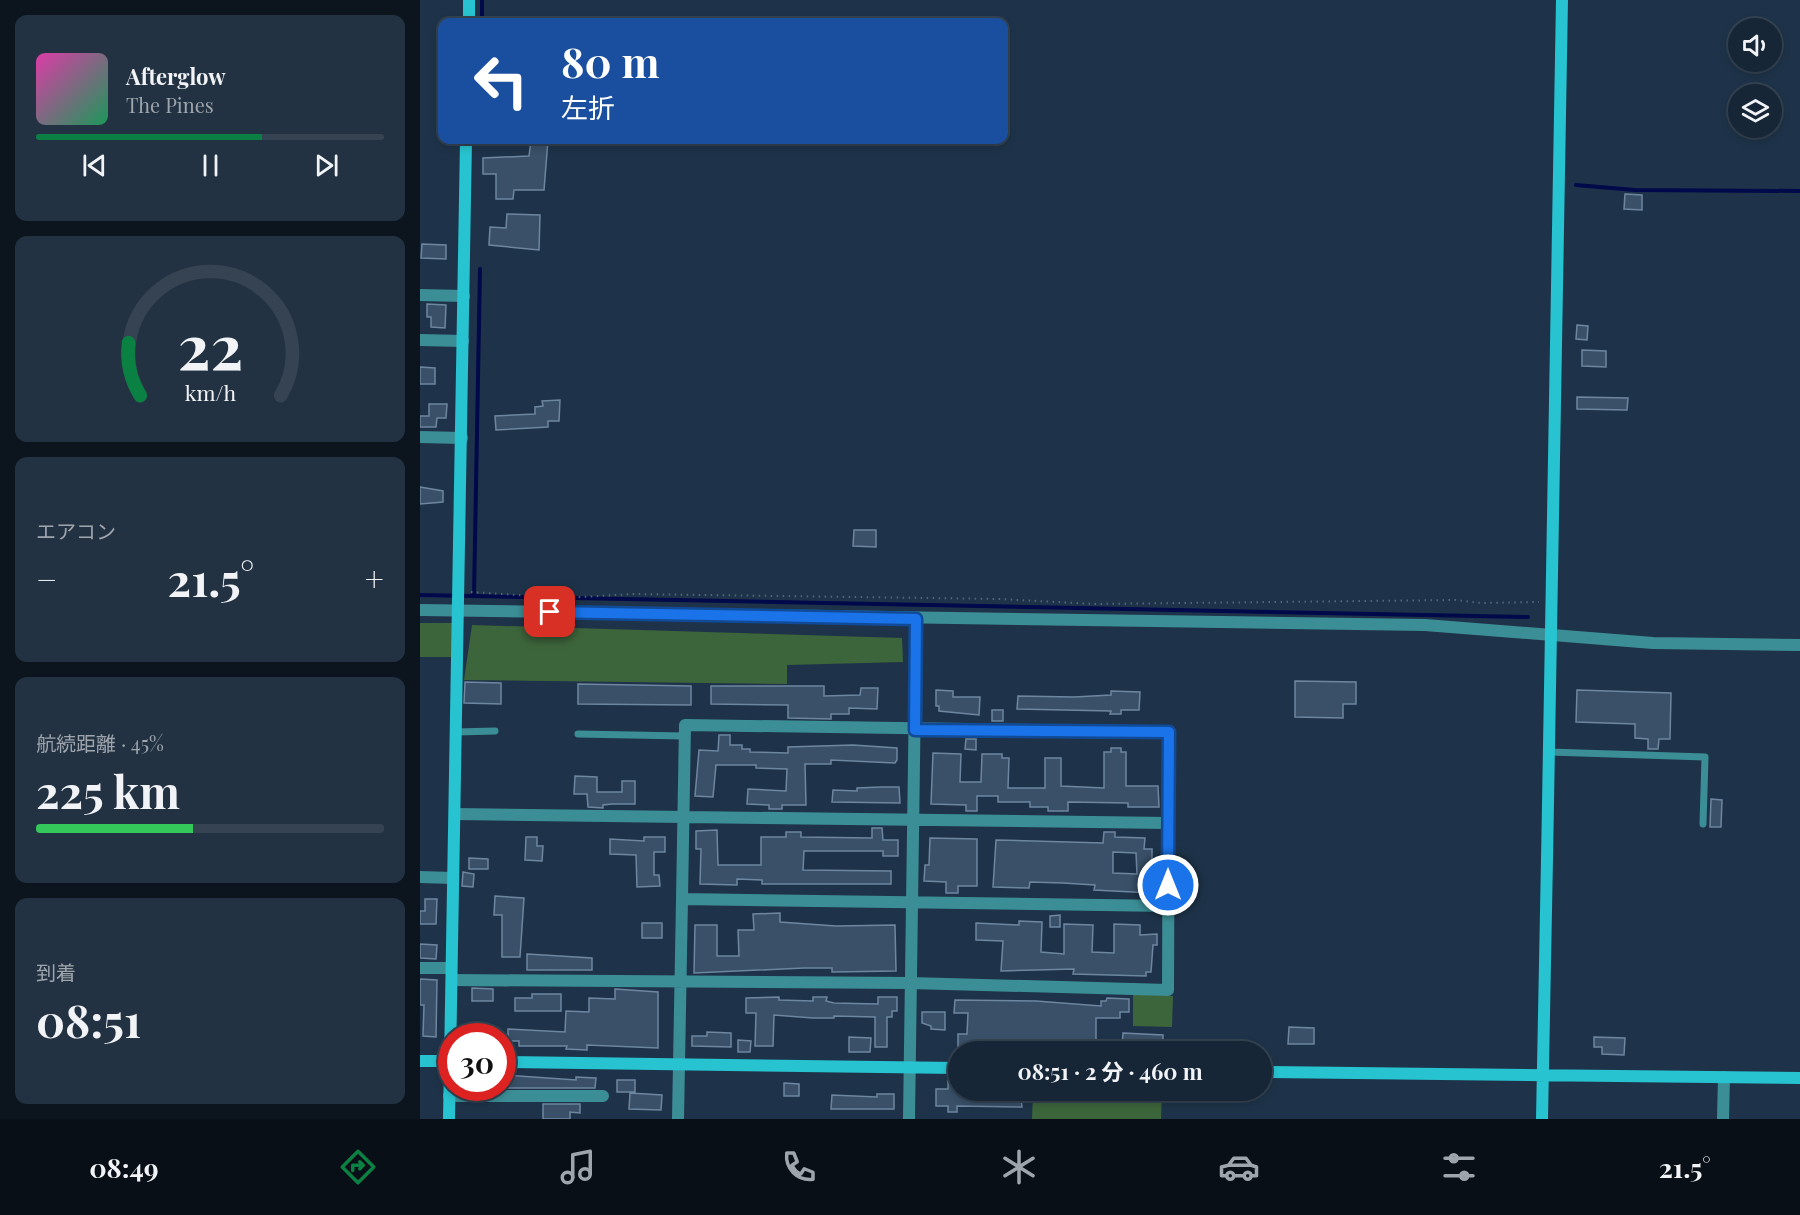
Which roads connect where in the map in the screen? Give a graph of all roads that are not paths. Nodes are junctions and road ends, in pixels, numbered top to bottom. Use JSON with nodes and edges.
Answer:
{"nodes":[{"id":1,"x":470,"y":0,"type":"edge"},
{"id":2,"x":1562,"y":0,"type":"edge"},
{"id":3,"x":469,"y":18,"type":"edge"},
{"id":4,"x":466,"y":144,"type":"edge"},
{"id":5,"x":420,"y":295,"type":"edge"},
{"id":6,"x":464,"y":296,"type":"junction"},
{"id":7,"x":420,"y":340,"type":"edge"},
{"id":8,"x":463,"y":341,"type":"junction"},
{"id":9,"x":420,"y":437,"type":"edge"},
{"id":10,"x":462,"y":438,"type":"junction"},
{"id":11,"x":420,"y":610,"type":"edge"},
{"id":12,"x":459,"y":610,"type":"junction"},
{"id":13,"x":916,"y":619,"type":"junction"},
{"id":14,"x":1551,"y":636,"type":"junction"},
{"id":15,"x":1800,"y":645,"type":"edge"},
{"id":16,"x":915,"y":730,"type":"junction"},
{"id":17,"x":495,"y":731,"type":"dead end"},
{"id":18,"x":456,"y":732,"type":"junction"},
{"id":19,"x":578,"y":734,"type":"dead end"},
{"id":20,"x":685,"y":736,"type":"junction"},
{"id":21,"x":1549,"y":752,"type":"junction"},
{"id":22,"x":455,"y":814,"type":"junction"},
{"id":23,"x":683,"y":816,"type":"junction"},
{"id":24,"x":913,"y":821,"type":"junction"},
{"id":25,"x":1168,"y":823,"type":"junction"},
{"id":26,"x":1703,"y":824,"type":"dead end"},
{"id":27,"x":420,"y":877,"type":"edge"},
{"id":28,"x":453,"y":878,"type":"junction"},
{"id":29,"x":682,"y":899,"type":"junction"},
{"id":30,"x":912,"y":900,"type":"junction"},
{"id":31,"x":1168,"y":906,"type":"junction"},
{"id":32,"x":420,"y":968,"type":"edge"},
{"id":33,"x":452,"y":974,"type":"junction"},
{"id":34,"x":680,"y":981,"type":"junction"},
{"id":35,"x":911,"y":983,"type":"junction"},
{"id":36,"x":451,"y":1023,"type":"edge"},
{"id":37,"x":420,"y":1061,"type":"edge"},
{"id":38,"x":438,"y":1061,"type":"edge"},
{"id":39,"x":516,"y":1062,"type":"edge"},
{"id":40,"x":679,"y":1065,"type":"junction"},
{"id":41,"x":910,"y":1067,"type":"junction"},
{"id":42,"x":948,"y":1068,"type":"edge"},
{"id":43,"x":1272,"y":1072,"type":"edge"},
{"id":44,"x":1542,"y":1076,"type":"junction"},
{"id":45,"x":1724,"y":1077,"type":"junction"},
{"id":46,"x":1800,"y":1078,"type":"edge"},
{"id":47,"x":516,"y":1096,"type":"edge"},
{"id":48,"x":603,"y":1096,"type":"dead end"},
{"id":49,"x":450,"y":1101,"type":"edge"},
{"id":50,"x":449,"y":1119,"type":"edge"},
{"id":51,"x":678,"y":1119,"type":"edge"},
{"id":52,"x":909,"y":1119,"type":"edge"},
{"id":53,"x":1542,"y":1119,"type":"edge"},
{"id":54,"x":1723,"y":1119,"type":"edge"}],
"edges":[{"from":1,"to":3,"type":"street"},
{"from":2,"to":14,"type":"street"},
{"from":4,"to":6,"type":"street"},
{"from":5,"to":6,"type":"street"},
{"from":6,"to":8,"type":"street"},
{"from":7,"to":8,"type":"street"},
{"from":8,"to":10,"type":"street"},
{"from":9,"to":10,"type":"street"},
{"from":10,"to":12,"type":"street"},
{"from":11,"to":12,"type":"street"},
{"from":12,"to":13,"type":"street"},
{"from":12,"to":18,"type":"street"},
{"from":13,"to":14,"type":"street"},
{"from":13,"to":16,"type":"street"},
{"from":14,"to":15,"type":"street"},
{"from":14,"to":21,"type":"street"},
{"from":16,"to":20,"type":"street"},
{"from":16,"to":24,"type":"street"},
{"from":16,"to":25,"type":"street"},
{"from":17,"to":18,"type":"lane"},
{"from":18,"to":22,"type":"street"},
{"from":19,"to":20,"type":"lane"},
{"from":20,"to":23,"type":"street"},
{"from":21,"to":26,"type":"lane"},
{"from":21,"to":44,"type":"street"},
{"from":22,"to":23,"type":"street"},
{"from":22,"to":28,"type":"street"},
{"from":23,"to":24,"type":"street"},
{"from":23,"to":29,"type":"street"},
{"from":24,"to":25,"type":"street"},
{"from":24,"to":30,"type":"street"},
{"from":25,"to":31,"type":"street"},
{"from":27,"to":28,"type":"street"},
{"from":28,"to":33,"type":"street"},
{"from":29,"to":30,"type":"street"},
{"from":29,"to":34,"type":"street"},
{"from":30,"to":31,"type":"street"},
{"from":30,"to":35,"type":"street"},
{"from":31,"to":35,"type":"street"},
{"from":32,"to":33,"type":"street"},
{"from":33,"to":34,"type":"street"},
{"from":33,"to":36,"type":"street"},
{"from":34,"to":35,"type":"street"},
{"from":34,"to":40,"type":"street"},
{"from":35,"to":41,"type":"street"},
{"from":37,"to":38,"type":"street"},
{"from":39,"to":40,"type":"street"},
{"from":40,"to":41,"type":"street"},
{"from":40,"to":51,"type":"street"},
{"from":41,"to":42,"type":"street"},
{"from":41,"to":52,"type":"street"},
{"from":43,"to":44,"type":"street"},
{"from":44,"to":45,"type":"street"},
{"from":44,"to":53,"type":"street"},
{"from":45,"to":46,"type":"street"},
{"from":45,"to":54,"type":"street"},
{"from":47,"to":48,"type":"street"},
{"from":49,"to":50,"type":"street"}]}
